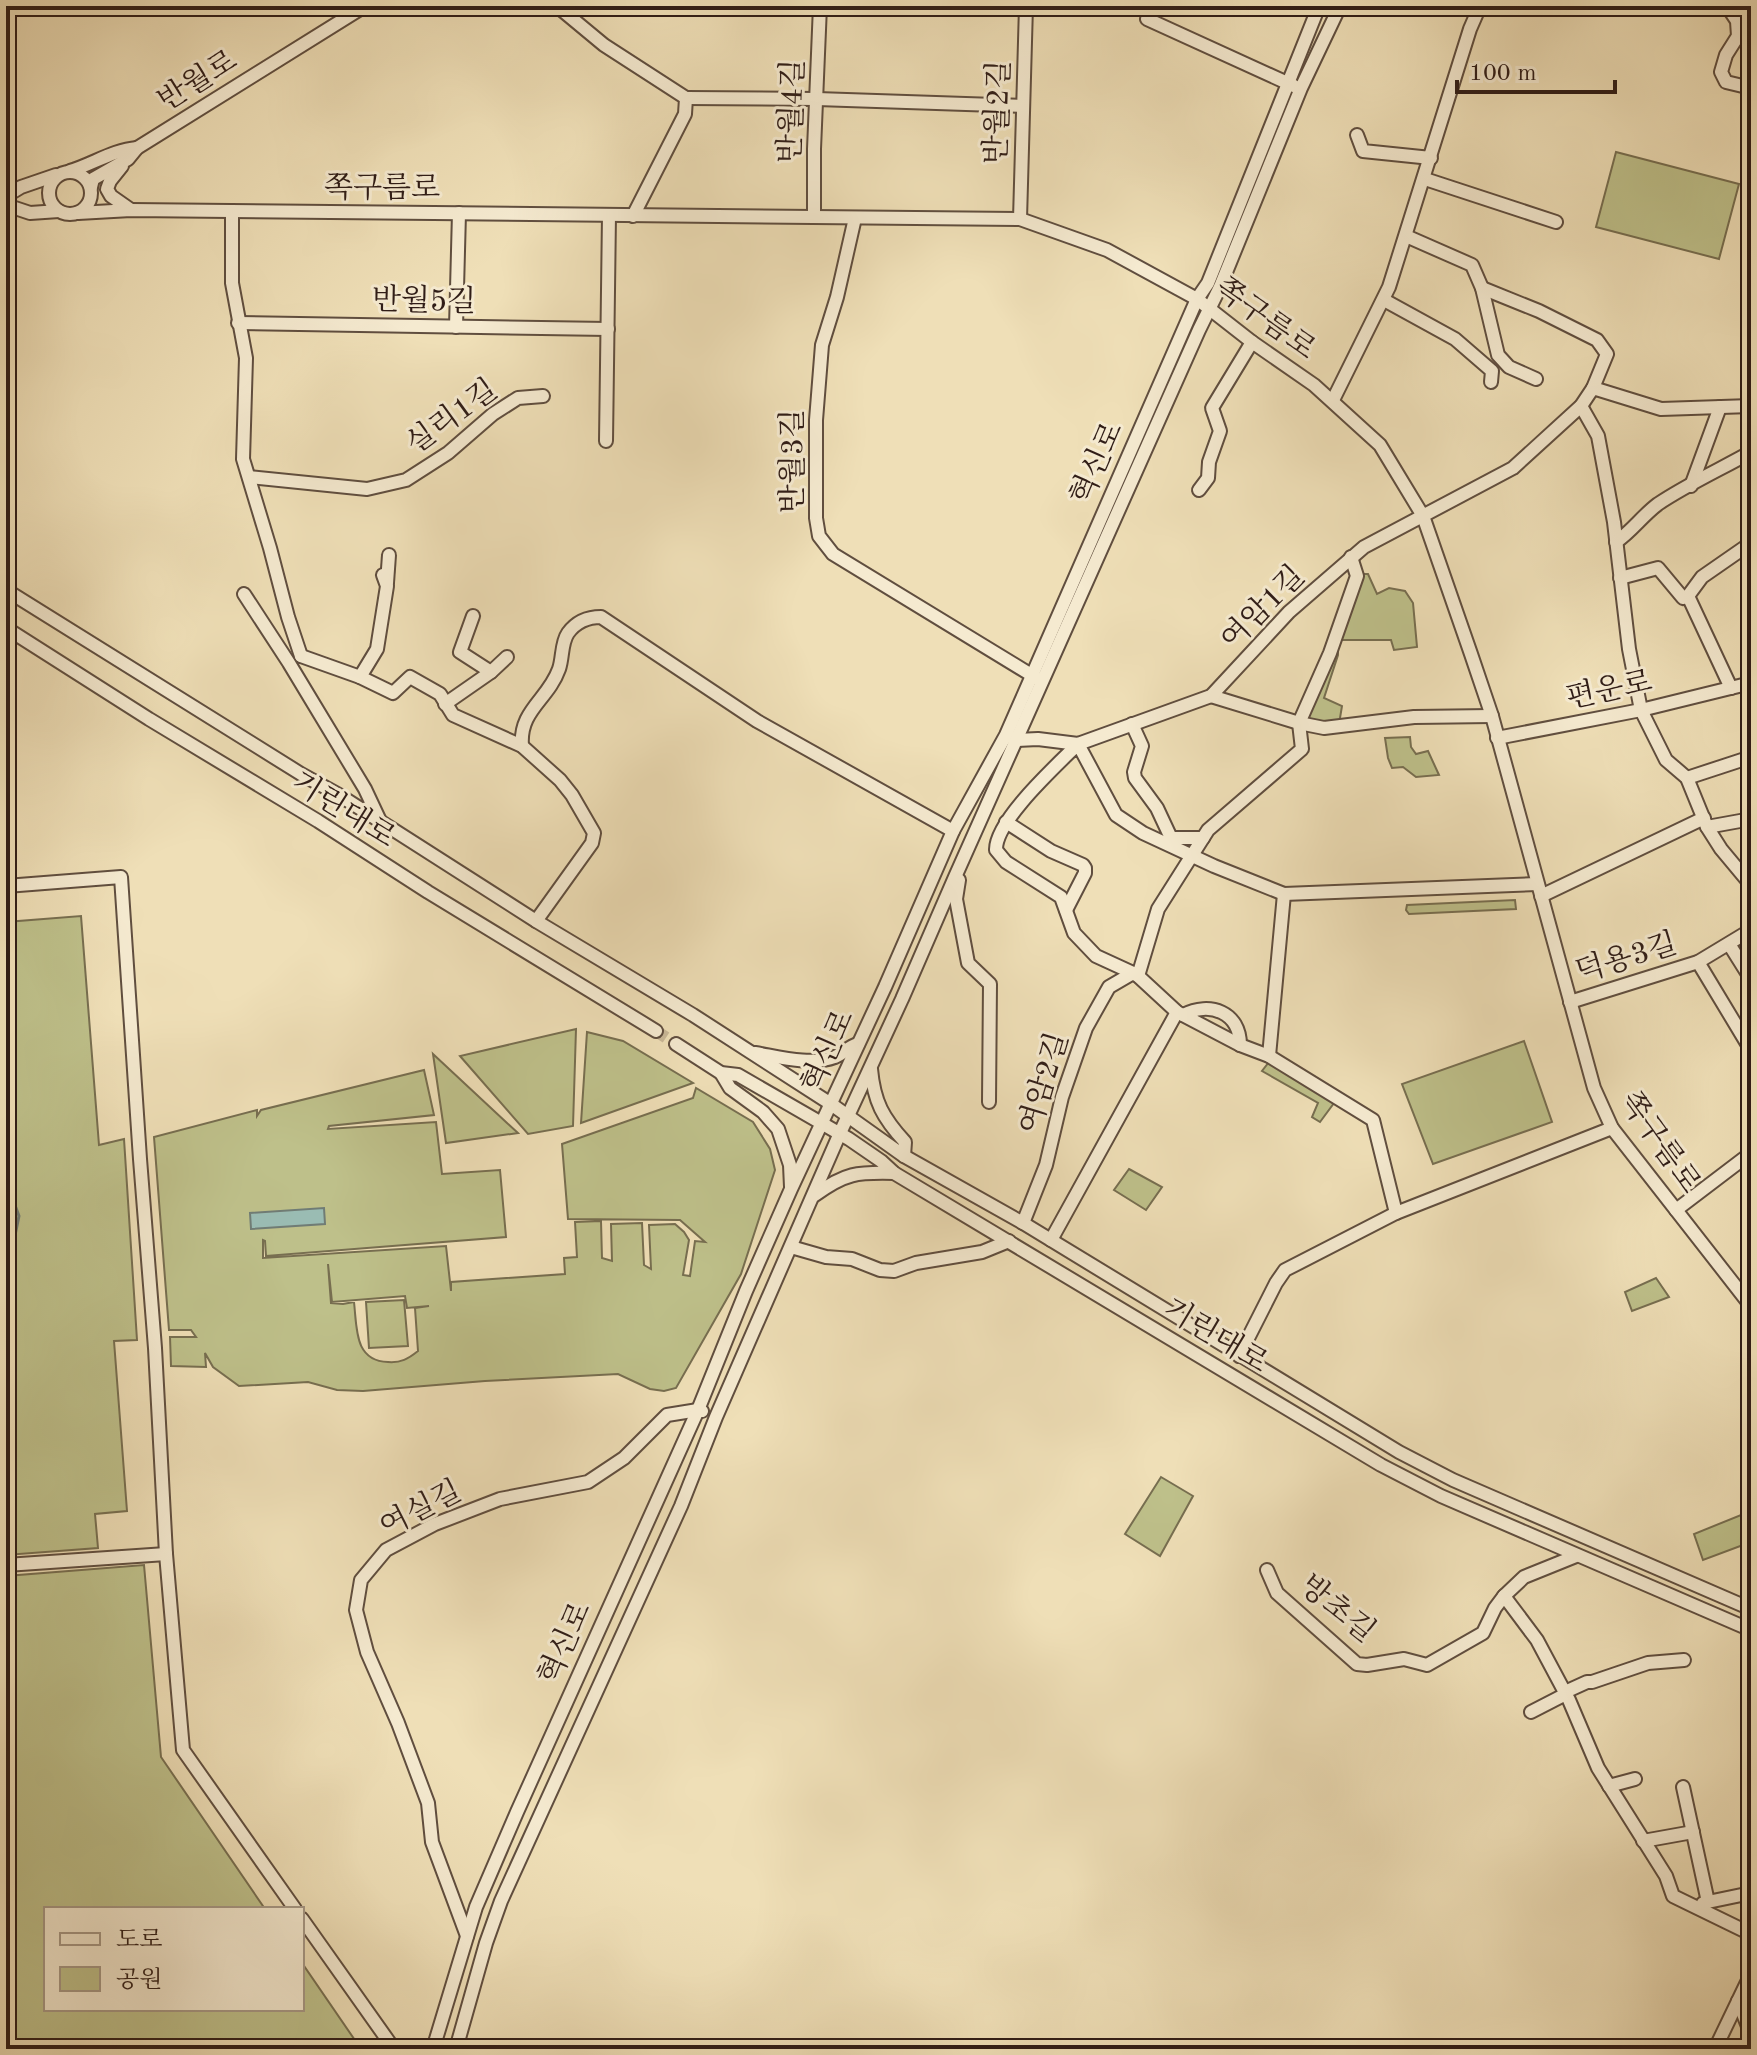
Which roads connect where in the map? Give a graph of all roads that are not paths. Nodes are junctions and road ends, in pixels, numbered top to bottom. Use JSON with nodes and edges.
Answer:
{"nodes":[{"id":1,"x":365,"y":6,"type":"edge"},
{"id":2,"x":557,"y":6,"type":"edge"},
{"id":3,"x":820,"y":6,"type":"edge"},
{"id":4,"x":1026,"y":6,"type":"edge"},
{"id":5,"x":1319,"y":6,"type":"edge"},
{"id":6,"x":1340,"y":6,"type":"edge"},
{"id":7,"x":1477,"y":6,"type":"edge"},
{"id":8,"x":1727,"y":6,"type":"edge"},
{"id":9,"x":1147,"y":19,"type":"dead end"},
{"id":10,"x":1295,"y":86,"type":"junction"},
{"id":11,"x":1751,"y":88,"type":"edge"},
{"id":12,"x":686,"y":98,"type":"junction"},
{"id":13,"x":817,"y":99,"type":"junction"},
{"id":14,"x":1022,"y":106,"type":"junction"},
{"id":15,"x":1357,"y":135,"type":"dead end"},
{"id":16,"x":137,"y":148,"type":"junction"},
{"id":17,"x":1431,"y":158,"type":"junction"},
{"id":18,"x":124,"y":161,"type":"junction"},
{"id":19,"x":66,"y":172,"type":"junction"},
{"id":20,"x":1425,"y":179,"type":"junction"},
{"id":21,"x":91,"y":190,"type":"junction"},
{"id":22,"x":6,"y":196,"type":"edge"},
{"id":23,"x":6,"y":205,"type":"edge"},
{"id":24,"x":131,"y":210,"type":"junction"},
{"id":25,"x":59,"y":211,"type":"junction"},
{"id":26,"x":232,"y":212,"type":"junction"},
{"id":27,"x":78,"y":213,"type":"junction"},
{"id":28,"x":459,"y":213,"type":"junction"},
{"id":29,"x":609,"y":215,"type":"junction"},
{"id":30,"x":633,"y":216,"type":"junction"},
{"id":31,"x":814,"y":217,"type":"junction"},
{"id":32,"x":855,"y":218,"type":"junction"},
{"id":33,"x":1020,"y":219,"type":"junction"},
{"id":34,"x":1556,"y":222,"type":"dead end"},
{"id":35,"x":1406,"y":236,"type":"junction"},
{"id":36,"x":1482,"y":288,"type":"junction"},
{"id":37,"x":1197,"y":299,"type":"junction"},
{"id":38,"x":1384,"y":300,"type":"junction"},
{"id":39,"x":1209,"y":308,"type":"junction"},
{"id":40,"x":238,"y":323,"type":"junction"},
{"id":41,"x":456,"y":327,"type":"junction"},
{"id":42,"x":608,"y":329,"type":"junction"},
{"id":43,"x":1252,"y":342,"type":"junction"},
{"id":44,"x":1536,"y":379,"type":"dead end"},
{"id":45,"x":1491,"y":382,"type":"dead end"},
{"id":46,"x":1593,"y":388,"type":"junction"},
{"id":47,"x":543,"y":396,"type":"dead end"},
{"id":48,"x":1333,"y":400,"type":"junction"},
{"id":49,"x":1581,"y":406,"type":"junction"},
{"id":50,"x":1751,"y":406,"type":"edge"},
{"id":51,"x":1720,"y":407,"type":"junction"},
{"id":52,"x":606,"y":441,"type":"dead end"},
{"id":53,"x":1751,"y":452,"type":"edge"},
{"id":54,"x":249,"y":477,"type":"junction"},
{"id":55,"x":1691,"y":486,"type":"junction"},
{"id":56,"x":1199,"y":490,"type":"dead end"},
{"id":57,"x":1423,"y":516,"type":"junction"},
{"id":58,"x":1616,"y":542,"type":"junction"},
{"id":59,"x":1751,"y":543,"type":"edge"},
{"id":60,"x":389,"y":555,"type":"dead end"},
{"id":61,"x":1351,"y":557,"type":"junction"},
{"id":62,"x":1620,"y":578,"type":"junction"},
{"id":63,"x":6,"y":590,"type":"edge"},
{"id":64,"x":244,"y":594,"type":"dead end"},
{"id":65,"x":1688,"y":596,"type":"junction"},
{"id":66,"x":473,"y":616,"type":"dead end"},
{"id":67,"x":6,"y":628,"type":"edge"},
{"id":68,"x":301,"y":656,"type":"junction"},
{"id":69,"x":507,"y":657,"type":"dead end"},
{"id":70,"x":289,"y":663,"type":"junction"},
{"id":71,"x":491,"y":672,"type":"junction"},
{"id":72,"x":360,"y":677,"type":"junction"},
{"id":73,"x":1037,"y":678,"type":"junction"},
{"id":74,"x":1751,"y":683,"type":"edge"},
{"id":75,"x":1731,"y":688,"type":"junction"},
{"id":76,"x":1211,"y":696,"type":"junction"},
{"id":77,"x":445,"y":704,"type":"junction"},
{"id":78,"x":1641,"y":710,"type":"junction"},
{"id":79,"x":1492,"y":716,"type":"junction"},
{"id":80,"x":1299,"y":723,"type":"junction"},
{"id":81,"x":1132,"y":724,"type":"junction"},
{"id":82,"x":1011,"y":738,"type":"junction"},
{"id":83,"x":1497,"y":738,"type":"junction"},
{"id":84,"x":1078,"y":744,"type":"junction"},
{"id":85,"x":522,"y":746,"type":"junction"},
{"id":86,"x":1751,"y":757,"type":"edge"},
{"id":87,"x":1687,"y":778,"type":"junction"},
{"id":88,"x":1008,"y":819,"type":"junction"},
{"id":89,"x":1751,"y":819,"type":"edge"},
{"id":90,"x":380,"y":822,"type":"junction"},
{"id":91,"x":1705,"y":823,"type":"junction"},
{"id":92,"x":953,"y":831,"type":"junction"},
{"id":93,"x":1203,"y":838,"type":"junction"},
{"id":94,"x":1193,"y":856,"type":"junction"},
{"id":95,"x":955,"y":877,"type":"junction"},
{"id":96,"x":1751,"y":885,"type":"edge"},
{"id":97,"x":6,"y":886,"type":"edge"},
{"id":98,"x":1539,"y":890,"type":"junction"},
{"id":99,"x":1284,"y":894,"type":"junction"},
{"id":100,"x":1066,"y":910,"type":"junction"},
{"id":101,"x":536,"y":921,"type":"junction"},
{"id":102,"x":1751,"y":930,"type":"edge"},
{"id":103,"x":1729,"y":944,"type":"junction"},
{"id":104,"x":1698,"y":962,"type":"junction"},
{"id":105,"x":1136,"y":975,"type":"junction"},
{"id":106,"x":1751,"y":979,"type":"edge"},
{"id":107,"x":1570,"y":1002,"type":"junction"},
{"id":108,"x":1180,"y":1013,"type":"junction"},
{"id":109,"x":656,"y":1031,"type":"tunnel mouth"},
{"id":110,"x":676,"y":1044,"type":"tunnel mouth"},
{"id":111,"x":858,"y":1044,"type":"junction"},
{"id":112,"x":1240,"y":1045,"type":"junction"},
{"id":113,"x":1751,"y":1050,"type":"edge"},
{"id":114,"x":748,"y":1051,"type":"junction"},
{"id":115,"x":1269,"y":1056,"type":"junction"},
{"id":116,"x":870,"y":1065,"type":"junction"},
{"id":117,"x":721,"y":1073,"type":"junction"},
{"id":118,"x":989,"y":1102,"type":"dead end"},
{"id":119,"x":831,"y":1104,"type":"junction"},
{"id":120,"x":848,"y":1116,"type":"junction"},
{"id":121,"x":822,"y":1124,"type":"junction"},
{"id":122,"x":1612,"y":1128,"type":"junction"},
{"id":123,"x":840,"y":1133,"type":"junction"},
{"id":124,"x":904,"y":1156,"type":"junction"},
{"id":125,"x":1749,"y":1158,"type":"edge"},
{"id":126,"x":894,"y":1173,"type":"junction"},
{"id":127,"x":791,"y":1189,"type":"junction"},
{"id":128,"x":812,"y":1197,"type":"junction"},
{"id":129,"x":1676,"y":1210,"type":"junction"},
{"id":130,"x":1396,"y":1213,"type":"junction"},
{"id":131,"x":1023,"y":1223,"type":"junction"},
{"id":132,"x":1051,"y":1240,"type":"junction"},
{"id":133,"x":1009,"y":1241,"type":"junction"},
{"id":134,"x":791,"y":1247,"type":"junction"},
{"id":135,"x":1751,"y":1306,"type":"edge"},
{"id":136,"x":1239,"y":1356,"type":"junction"},
{"id":137,"x":698,"y":1410,"type":"junction"},
{"id":138,"x":716,"y":1417,"type":"junction"},
{"id":139,"x":166,"y":1554,"type":"junction"},
{"id":140,"x":1576,"y":1556,"type":"junction"},
{"id":141,"x":6,"y":1565,"type":"edge"},
{"id":142,"x":1267,"y":1570,"type":"dead end"},
{"id":143,"x":1504,"y":1596,"type":"junction"},
{"id":144,"x":1751,"y":1609,"type":"edge"},
{"id":145,"x":1751,"y":1630,"type":"edge"},
{"id":146,"x":1684,"y":1660,"type":"dead end"},
{"id":147,"x":1566,"y":1693,"type":"junction"},
{"id":148,"x":1531,"y":1712,"type":"dead end"},
{"id":149,"x":1635,"y":1779,"type":"dead end"},
{"id":150,"x":1609,"y":1786,"type":"junction"},
{"id":151,"x":1683,"y":1787,"type":"dead end"},
{"id":152,"x":1693,"y":1832,"type":"junction"},
{"id":153,"x":1643,"y":1841,"type":"junction"},
{"id":154,"x":1751,"y":1893,"type":"edge"},
{"id":155,"x":1708,"y":1902,"type":"junction"},
{"id":156,"x":1692,"y":1905,"type":"junction"},
{"id":157,"x":294,"y":1907,"type":"edge"},
{"id":158,"x":304,"y":1922,"type":"edge"},
{"id":159,"x":1751,"y":1934,"type":"edge"},
{"id":160,"x":468,"y":1937,"type":"junction"},
{"id":161,"x":1751,"y":1974,"type":"edge"},
{"id":162,"x":1738,"y":2001,"type":"junction"},
{"id":163,"x":1751,"y":2034,"type":"edge"},
{"id":164,"x":394,"y":2049,"type":"edge"},
{"id":165,"x":433,"y":2049,"type":"edge"},
{"id":166,"x":456,"y":2049,"type":"edge"},
{"id":167,"x":1715,"y":2049,"type":"edge"}],
"edges":[{"from":1,"to":16,"type":"street","name":"반월로"},
{"from":2,"to":12,"type":"street"},
{"from":3,"to":13,"type":"street","name":"반월4길"},
{"from":4,"to":14,"type":"street","name":"반월2길"},
{"from":5,"to":10,"type":"street","name":"혁신로"},
{"from":6,"to":10,"type":"street","name":"혁신로"},
{"from":7,"to":17,"type":"street"},
{"from":8,"to":11,"type":"street"},
{"from":9,"to":10,"type":"street"},
{"from":10,"to":37,"type":"street","name":"혁신로"},
{"from":10,"to":39,"type":"street","name":"혁신로"},
{"from":12,"to":13,"type":"street"},
{"from":12,"to":30,"type":"street"},
{"from":13,"to":14,"type":"street"},
{"from":13,"to":31,"type":"street","name":"반월4길"},
{"from":14,"to":33,"type":"street","name":"반월2길"},
{"from":15,"to":17,"type":"street"},
{"from":16,"to":18,"type":"street"},
{"from":16,"to":19,"type":"street"},
{"from":17,"to":20,"type":"street"},
{"from":18,"to":21,"type":"street"},
{"from":18,"to":24,"type":"street"},
{"from":19,"to":21,"type":"street"},
{"from":19,"to":22,"type":"street"},
{"from":19,"to":25,"type":"street"},
{"from":20,"to":34,"type":"street"},
{"from":20,"to":35,"type":"street"},
{"from":21,"to":24,"type":"street"},
{"from":21,"to":27,"type":"street"},
{"from":23,"to":25,"type":"street"},
{"from":24,"to":26,"type":"street","name":"쪽구름로"},
{"from":24,"to":27,"type":"street","name":"쪽구름로"},
{"from":25,"to":27,"type":"street"},
{"from":26,"to":28,"type":"street","name":"쪽구름로"},
{"from":26,"to":40,"type":"street"},
{"from":28,"to":29,"type":"street","name":"쪽구름로"},
{"from":28,"to":41,"type":"street"},
{"from":29,"to":30,"type":"street","name":"쪽구름로"},
{"from":29,"to":42,"type":"street"},
{"from":30,"to":31,"type":"street","name":"쪽구름로"},
{"from":31,"to":32,"type":"street","name":"쪽구름로"},
{"from":32,"to":33,"type":"street","name":"쪽구름로"},
{"from":32,"to":73,"type":"street","name":"반월3길"},
{"from":33,"to":37,"type":"street","name":"쪽구름로"},
{"from":35,"to":36,"type":"street"},
{"from":35,"to":38,"type":"street"},
{"from":36,"to":44,"type":"street"},
{"from":36,"to":46,"type":"street","name":"여암1길"},
{"from":37,"to":39,"type":"street","name":"쪽구름로"},
{"from":37,"to":73,"type":"street","name":"혁신로"},
{"from":38,"to":45,"type":"street"},
{"from":38,"to":48,"type":"street"},
{"from":39,"to":43,"type":"street","name":"쪽구름로"},
{"from":39,"to":73,"type":"street","name":"혁신로"},
{"from":40,"to":41,"type":"street","name":"반월5길"},
{"from":40,"to":54,"type":"street"},
{"from":41,"to":42,"type":"street","name":"반월5길"},
{"from":42,"to":52,"type":"street"},
{"from":43,"to":48,"type":"street","name":"쪽구름로"},
{"from":43,"to":56,"type":"street"},
{"from":46,"to":49,"type":"street","name":"여암1길"},
{"from":46,"to":51,"type":"street"},
{"from":47,"to":54,"type":"street","name":"실리1길"},
{"from":48,"to":57,"type":"street","name":"쪽구름로"},
{"from":49,"to":57,"type":"street","name":"여암1길"},
{"from":49,"to":58,"type":"street"},
{"from":50,"to":51,"type":"street"},
{"from":51,"to":55,"type":"street"},
{"from":53,"to":55,"type":"street"},
{"from":54,"to":68,"type":"street"},
{"from":55,"to":58,"type":"street"},
{"from":57,"to":61,"type":"street","name":"여암1길"},
{"from":57,"to":79,"type":"street","name":"쪽구름로"},
{"from":58,"to":62,"type":"street"},
{"from":59,"to":65,"type":"street"},
{"from":60,"to":72,"type":"street"},
{"from":61,"to":76,"type":"street","name":"여암1길"},
{"from":61,"to":80,"type":"street"},
{"from":62,"to":65,"type":"street"},
{"from":62,"to":78,"type":"street"},
{"from":63,"to":90,"type":"street","name":"기린대로"},
{"from":64,"to":70,"type":"street"},
{"from":65,"to":75,"type":"street"},
{"from":66,"to":71,"type":"street"},
{"from":67,"to":109,"type":"street","name":"기린대로"},
{"from":68,"to":70,"type":"street"},
{"from":68,"to":72,"type":"street"},
{"from":69,"to":71,"type":"street"},
{"from":70,"to":90,"type":"street"},
{"from":71,"to":77,"type":"street"},
{"from":72,"to":77,"type":"street"},
{"from":73,"to":82,"type":"street","name":"혁신로"},
{"from":74,"to":75,"type":"street","name":"편운로"},
{"from":75,"to":78,"type":"street","name":"편운로"},
{"from":76,"to":80,"type":"street"},
{"from":76,"to":81,"type":"street","name":"여암1길"},
{"from":77,"to":85,"type":"street"},
{"from":78,"to":83,"type":"street","name":"편운로"},
{"from":78,"to":87,"type":"street"},
{"from":79,"to":80,"type":"street"},
{"from":79,"to":83,"type":"street","name":"쪽구름로"},
{"from":80,"to":93,"type":"street"},
{"from":81,"to":84,"type":"street","name":"여암1길"},
{"from":81,"to":93,"type":"street"},
{"from":82,"to":84,"type":"street","name":"여암1길"},
{"from":82,"to":92,"type":"street","name":"혁신로"},
{"from":82,"to":95,"type":"street","name":"혁신로"},
{"from":83,"to":98,"type":"street","name":"쪽구름로"},
{"from":84,"to":88,"type":"street","name":"여암1길"},
{"from":84,"to":94,"type":"street"},
{"from":85,"to":92,"type":"street"},
{"from":85,"to":101,"type":"street"},
{"from":86,"to":87,"type":"street"},
{"from":87,"to":91,"type":"street"},
{"from":88,"to":100,"type":"street"},
{"from":88,"to":100,"type":"street"},
{"from":89,"to":91,"type":"street"},
{"from":90,"to":101,"type":"street","name":"기린대로"},
{"from":91,"to":96,"type":"street"},
{"from":91,"to":98,"type":"street"},
{"from":92,"to":111,"type":"street","name":"혁신로"},
{"from":93,"to":94,"type":"street"},
{"from":94,"to":99,"type":"street"},
{"from":94,"to":105,"type":"street"},
{"from":95,"to":116,"type":"street","name":"혁신로"},
{"from":95,"to":118,"type":"street"},
{"from":97,"to":139,"type":"street"},
{"from":98,"to":99,"type":"street"},
{"from":98,"to":107,"type":"street","name":"쪽구름로"},
{"from":99,"to":115,"type":"street"},
{"from":100,"to":105,"type":"street"},
{"from":101,"to":114,"type":"street","name":"기린대로"},
{"from":102,"to":103,"type":"street","name":"덕용3길"},
{"from":103,"to":104,"type":"street","name":"덕용3길"},
{"from":103,"to":106,"type":"street"},
{"from":104,"to":107,"type":"street","name":"덕용3길"},
{"from":104,"to":113,"type":"street","name":"덕용3길"},
{"from":105,"to":108,"type":"street"},
{"from":105,"to":131,"type":"street","name":"여암2길"},
{"from":107,"to":122,"type":"street","name":"쪽구름로"},
{"from":108,"to":112,"type":"street"},
{"from":108,"to":112,"type":"street"},
{"from":108,"to":132,"type":"street"},
{"from":110,"to":117,"type":"street","name":"기린대로"},
{"from":111,"to":114,"type":"street"},
{"from":111,"to":119,"type":"street","name":"혁신로"},
{"from":112,"to":115,"type":"street"},
{"from":114,"to":119,"type":"street","name":"기린대로"},
{"from":115,"to":130,"type":"street"},
{"from":116,"to":120,"type":"street","name":"혁신로"},
{"from":116,"to":124,"type":"street"},
{"from":117,"to":121,"type":"street","name":"기린대로"},
{"from":117,"to":127,"type":"street"},
{"from":119,"to":120,"type":"street","name":"기린대로"},
{"from":119,"to":121,"type":"street","name":"혁신로"},
{"from":120,"to":123,"type":"street","name":"혁신로"},
{"from":120,"to":124,"type":"street","name":"기린대로"},
{"from":121,"to":123,"type":"street","name":"기린대로"},
{"from":121,"to":127,"type":"street","name":"혁신로"},
{"from":122,"to":129,"type":"street","name":"쪽구름로"},
{"from":122,"to":130,"type":"street","name":"기린대로"},
{"from":123,"to":126,"type":"street","name":"기린대로"},
{"from":123,"to":128,"type":"street","name":"혁신로"},
{"from":124,"to":131,"type":"street","name":"기린대로"},
{"from":125,"to":129,"type":"street"},
{"from":126,"to":128,"type":"street"},
{"from":126,"to":133,"type":"street","name":"기린대로"},
{"from":127,"to":137,"type":"street","name":"혁신로"},
{"from":128,"to":134,"type":"street","name":"혁신로"},
{"from":129,"to":135,"type":"street","name":"쪽구름로"},
{"from":130,"to":136,"type":"street","name":"기린대로"},
{"from":131,"to":132,"type":"street","name":"기린대로"},
{"from":132,"to":136,"type":"street","name":"기린대로"},
{"from":133,"to":134,"type":"street"},
{"from":133,"to":140,"type":"street","name":"기린대로"},
{"from":134,"to":138,"type":"street","name":"혁신로"},
{"from":136,"to":144,"type":"street","name":"기린대로"},
{"from":137,"to":138,"type":"street"},
{"from":137,"to":160,"type":"street","name":"혁신로"},
{"from":137,"to":160,"type":"street","name":"여실길"},
{"from":138,"to":166,"type":"street","name":"혁신로"},
{"from":139,"to":141,"type":"street"},
{"from":139,"to":157,"type":"street"},
{"from":140,"to":143,"type":"street","name":"방초길"},
{"from":140,"to":145,"type":"street","name":"기린대로"},
{"from":142,"to":143,"type":"street","name":"방초길"},
{"from":143,"to":147,"type":"street"},
{"from":146,"to":147,"type":"street"},
{"from":147,"to":148,"type":"street"},
{"from":147,"to":150,"type":"street"},
{"from":149,"to":150,"type":"street"},
{"from":150,"to":153,"type":"street"},
{"from":151,"to":152,"type":"street"},
{"from":152,"to":153,"type":"street"},
{"from":152,"to":155,"type":"street"},
{"from":153,"to":156,"type":"street"},
{"from":154,"to":155,"type":"street"},
{"from":155,"to":156,"type":"street"},
{"from":156,"to":159,"type":"street"},
{"from":158,"to":164,"type":"street"},
{"from":160,"to":165,"type":"street","name":"혁신로"},
{"from":161,"to":162,"type":"street"},
{"from":162,"to":163,"type":"street"},
{"from":162,"to":167,"type":"street"}]}
